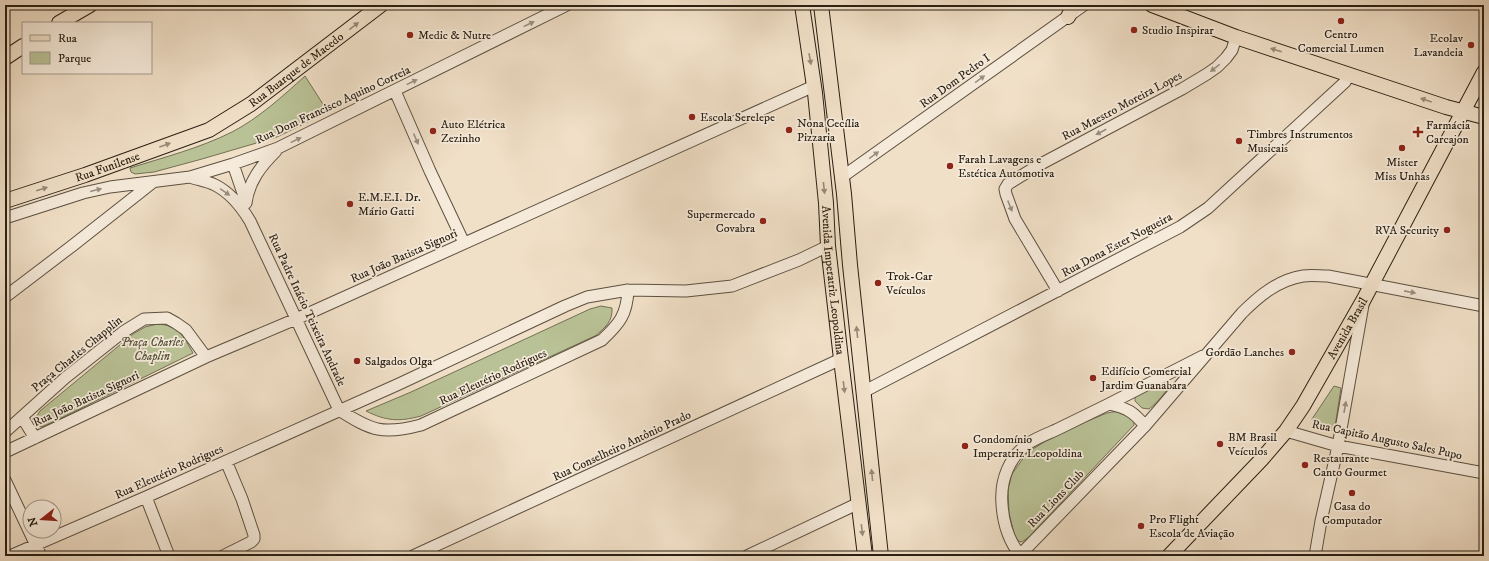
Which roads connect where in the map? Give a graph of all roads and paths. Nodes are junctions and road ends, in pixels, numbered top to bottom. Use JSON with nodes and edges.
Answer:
{"nodes":[{"id":1,"x":90,"y":5,"type":"edge"},
{"id":2,"x":381,"y":5,"type":"edge"},
{"id":3,"x":568,"y":5,"type":"edge"},
{"id":4,"x":802,"y":5,"type":"edge"},
{"id":5,"x":1084,"y":5,"type":"edge"},
{"id":6,"x":1152,"y":5,"type":"edge"},
{"id":7,"x":825,"y":7,"type":"edge"},
{"id":8,"x":1071,"y":11,"type":"edge"},
{"id":9,"x":803,"y":20,"type":"junction"},
{"id":10,"x":62,"y":22,"type":"edge"},
{"id":11,"x":1236,"y":37,"type":"junction"},
{"id":12,"x":1484,"y":72,"type":"edge"},
{"id":13,"x":1349,"y":74,"type":"junction"},
{"id":14,"x":814,"y":86,"type":"junction"},
{"id":15,"x":395,"y":91,"type":"junction"},
{"id":16,"x":1463,"y":112,"type":"junction"},
{"id":17,"x":1484,"y":117,"type":"edge"},
{"id":18,"x":209,"y":130,"type":"joint"},
{"id":19,"x":278,"y":148,"type":"junction"},
{"id":20,"x":821,"y":160,"type":"junction"},
{"id":21,"x":234,"y":164,"type":"junction"},
{"id":22,"x":190,"y":177,"type":"junction"},
{"id":23,"x":842,"y":177,"type":"junction"},
{"id":24,"x":152,"y":183,"type":"junction"},
{"id":25,"x":5,"y":201,"type":"edge"},
{"id":26,"x":246,"y":203,"type":"junction"},
{"id":27,"x":5,"y":218,"type":"edge"},
{"id":28,"x":250,"y":222,"type":"junction"},
{"id":29,"x":464,"y":243,"type":"junction"},
{"id":30,"x":828,"y":246,"type":"junction"},
{"id":31,"x":1372,"y":284,"type":"junction"},
{"id":32,"x":628,"y":290,"type":"junction"},
{"id":33,"x":1058,"y":291,"type":"junction"},
{"id":34,"x":5,"y":297,"type":"edge"},
{"id":35,"x":1364,"y":299,"type":"junction"},
{"id":36,"x":1484,"y":306,"type":"edge"},
{"id":37,"x":296,"y":319,"type":"junction"},
{"id":38,"x":1209,"y":352,"type":"junction"},
{"id":39,"x":206,"y":357,"type":"junction"},
{"id":40,"x":840,"y":359,"type":"junction"},
{"id":41,"x":863,"y":392,"type":"junction"},
{"id":42,"x":1109,"y":404,"type":"junction"},
{"id":43,"x":339,"y":410,"type":"junction"},
{"id":44,"x":22,"y":417,"type":"junction"},
{"id":45,"x":1145,"y":426,"type":"junction"},
{"id":46,"x":1286,"y":431,"type":"junction"},
{"id":47,"x":5,"y":432,"type":"edge"},
{"id":48,"x":35,"y":438,"type":"junction"},
{"id":49,"x":1338,"y":446,"type":"junction"},
{"id":50,"x":5,"y":452,"type":"edge"},
{"id":51,"x":226,"y":460,"type":"junction"},
{"id":52,"x":1484,"y":473,"type":"edge"},
{"id":53,"x":5,"y":480,"type":"edge"},
{"id":54,"x":146,"y":497,"type":"junction"},
{"id":55,"x":859,"y":503,"type":"junction"},
{"id":56,"x":36,"y":544,"type":"junction"},
{"id":57,"x":226,"y":555,"type":"edge"},
{"id":58,"x":10,"y":556,"type":"edge"},
{"id":59,"x":41,"y":556,"type":"edge"},
{"id":60,"x":169,"y":556,"type":"edge"},
{"id":61,"x":413,"y":556,"type":"edge"},
{"id":62,"x":747,"y":556,"type":"edge"},
{"id":63,"x":865,"y":556,"type":"edge"},
{"id":64,"x":881,"y":556,"type":"edge"},
{"id":65,"x":1019,"y":556,"type":"edge"},
{"id":66,"x":1169,"y":556,"type":"edge"},
{"id":67,"x":1315,"y":556,"type":"edge"}],
"edges":[{"from":1,"to":10,"type":"main road"},
{"from":18,"to":2,"type":"main road","name":"Rua Buarque de Macedo","one_way":true},
{"from":15,"to":3,"type":"street","name":"Rua Dom Francisco Aquino Correia","one_way":true},
{"from":4,"to":9,"type":"main road","name":"Avenida Imperatriz Leopoldina"},
{"from":5,"to":8,"type":"street","name":"Rua Dom Pedro I"},
{"from":6,"to":11,"type":"main road"},
{"from":7,"to":9,"type":"main road"},
{"from":7,"to":23,"type":"main road","name":"Avenida Imperatriz Leopoldina"},
{"from":23,"to":8,"type":"street","name":"Rua Dom Pedro I","one_way":true},
{"from":9,"to":14,"type":"main road","name":"Avenida Imperatriz Leopoldina","one_way":true},
{"from":13,"to":11,"type":"main road","one_way":true},
{"from":11,"to":33,"type":"street","name":"Rua Maestro Moreira Lopes","one_way":true},
{"from":12,"to":16,"type":"main road","name":"Avenida Brasil"},
{"from":16,"to":13,"type":"main road","one_way":true},
{"from":13,"to":33,"type":"street","name":"Rua Dona Ester Nogueira"},
{"from":14,"to":20,"type":"main road","name":"Avenida Imperatriz Leopoldina"},
{"from":14,"to":29,"type":"street","name":"Rua João Batista Signori"},
{"from":19,"to":15,"type":"street","name":"Rua Dom Francisco Aquino Correia","one_way":true},
{"from":15,"to":29,"type":"street","one_way":true},
{"from":16,"to":17,"type":"main road"},
{"from":16,"to":31,"type":"main road","name":"Avenida Brasil"},
{"from":25,"to":18,"type":"main road","name":"Rua Funilense","one_way":true},
{"from":19,"to":21,"type":"street","name":"Rua Dom Francisco Aquino Correia"},
{"from":19,"to":26,"type":"street"},
{"from":20,"to":23,"type":"main road"},
{"from":20,"to":30,"type":"main road","name":"Avenida Imperatriz Leopoldina","one_way":true},
{"from":21,"to":22,"type":"street","name":"Rua Dom Francisco Aquino Correia"},
{"from":21,"to":26,"type":"street","name":"Rua Padre Inácio Teixeira Andrade"},
{"from":22,"to":24,"type":"street","name":"Rua Dom Francisco Aquino Correia"},
{"from":22,"to":28,"type":"street","name":"Rua Padre Inácio Teixeira Andrade","one_way":true},
{"from":41,"to":23,"type":"main road","name":"Avenida Imperatriz Leopoldina","one_way":true},
{"from":27,"to":24,"type":"street","name":"Rua Dom Francisco Aquino Correia","one_way":true},
{"from":24,"to":34,"type":"street"},
{"from":26,"to":28,"type":"street","name":"Rua Padre Inácio Teixeira Andrade"},
{"from":28,"to":37,"type":"street","name":"Rua Padre Inácio Teixeira Andrade"},
{"from":29,"to":37,"type":"street","name":"Rua João Batista Signori"},
{"from":30,"to":32,"type":"street","name":"Rua Eleutério Rodrigues"},
{"from":30,"to":40,"type":"main road","name":"Avenida Imperatriz Leopoldina"},
{"from":31,"to":35,"type":"main road","name":"Avenida Brasil"},
{"from":31,"to":36,"type":"street","name":"Rua Lions Club","one_way":true},
{"from":31,"to":38,"type":"street","name":"Rua Lions Club"},
{"from":32,"to":43,"type":"street","name":"Rua Eleutério Rodrigues"},
{"from":32,"to":43,"type":"street","name":"Rua Eleutério Rodrigues"},
{"from":33,"to":41,"type":"street","name":"Rua Dona Ester Nogueira"},
{"from":35,"to":46,"type":"main road","name":"Avenida Brasil"},
{"from":49,"to":35,"type":"street","one_way":true},
{"from":37,"to":39,"type":"street","name":"Rua João Batista Signori"},
{"from":37,"to":43,"type":"street","name":"Rua Padre Inácio Teixeira Andrade"},
{"from":38,"to":42,"type":"street","name":"Rua Lions Club"},
{"from":38,"to":45,"type":"street","name":"Rua Lions Club"},
{"from":39,"to":44,"type":"street","name":"Praça Charles Chapplin"},
{"from":39,"to":48,"type":"street","name":"Rua João Batista Signori"},
{"from":40,"to":55,"type":"main road","name":"Avenida Imperatriz Leopoldina","one_way":true},
{"from":40,"to":61,"type":"street","name":"Rua Conselheiro Antônio Prado"},
{"from":64,"to":41,"type":"main road","name":"Avenida Imperatriz Leopoldina","one_way":true},
{"from":42,"to":45,"type":"street"},
{"from":42,"to":65,"type":"street","name":"Rua Lions Club"},
{"from":43,"to":51,"type":"street","name":"Rua Eleutério Rodrigues"},
{"from":44,"to":47,"type":"street","name":"Praça Charles Chapplin"},
{"from":44,"to":48,"type":"street"},
{"from":45,"to":65,"type":"street","name":"Rua Lions Club"},
{"from":46,"to":49,"type":"street","name":"Rua Capitão Augusto Sales Pupo"},
{"from":46,"to":66,"type":"main road","name":"Avenida Brasil"},
{"from":48,"to":50,"type":"street","name":"Rua João Batista Signori"},
{"from":49,"to":52,"type":"street","name":"Rua Capitão Augusto Sales Pupo"},
{"from":49,"to":67,"type":"street"},
{"from":51,"to":54,"type":"street","name":"Rua Eleutério Rodrigues"},
{"from":51,"to":57,"type":"street"},
{"from":53,"to":56,"type":"street"},
{"from":54,"to":56,"type":"street","name":"Rua Eleutério Rodrigues"},
{"from":54,"to":60,"type":"street"},
{"from":55,"to":62,"type":"street"},
{"from":55,"to":63,"type":"main road","name":"Avenida Imperatriz Leopoldina","one_way":true},
{"from":56,"to":58,"type":"street","name":"Rua Eleutério Rodrigues"},
{"from":56,"to":59,"type":"street"}]}
